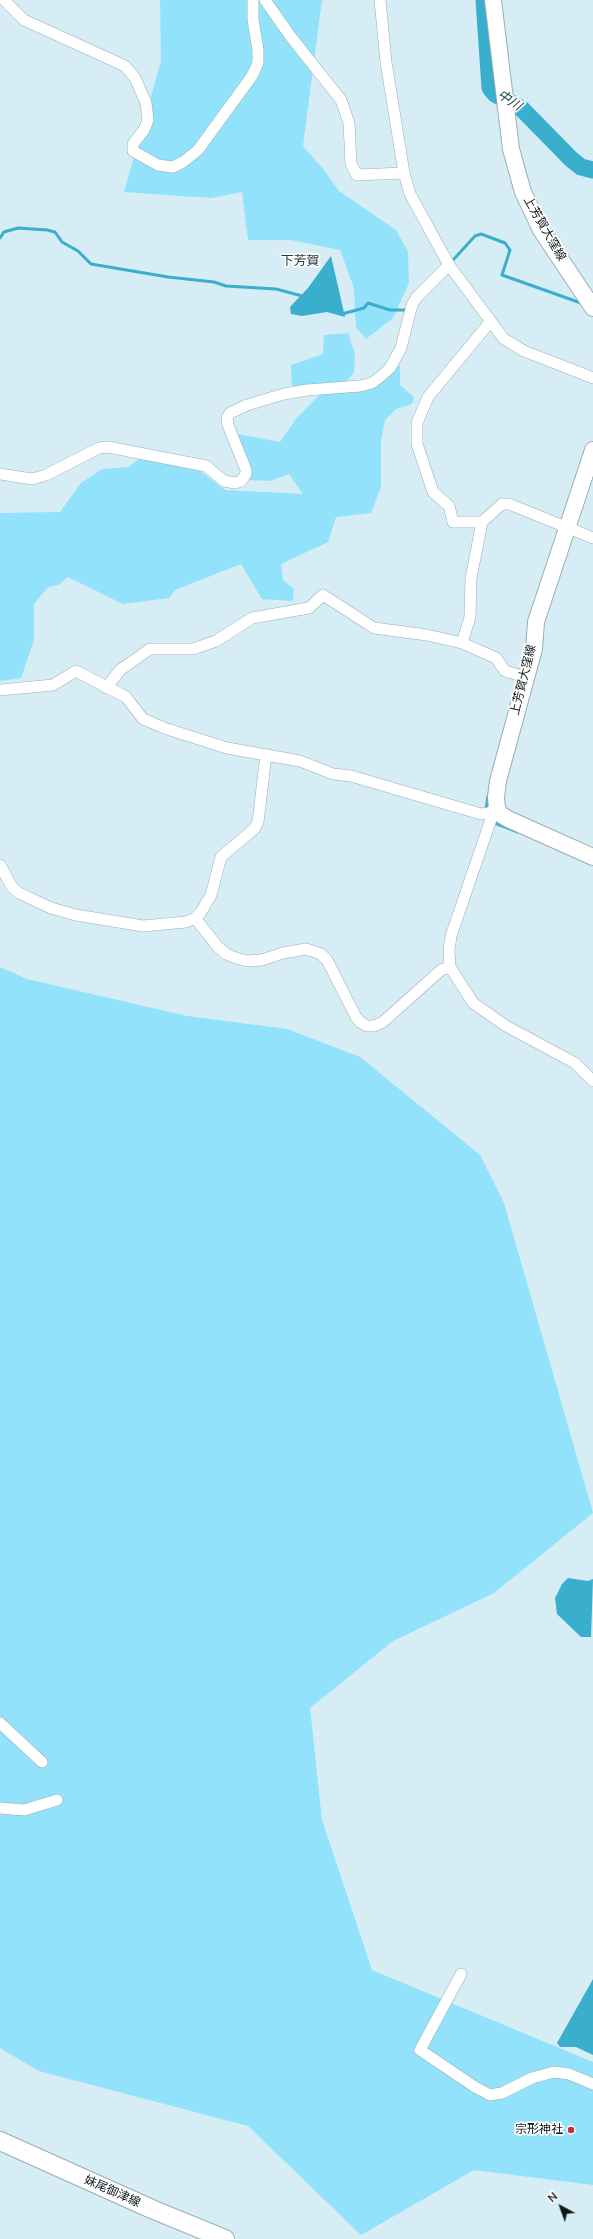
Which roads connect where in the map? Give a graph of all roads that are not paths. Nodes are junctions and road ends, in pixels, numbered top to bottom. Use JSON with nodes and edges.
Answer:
{"nodes":[{"id":1,"x":4,"y":0,"type":"edge"},
{"id":2,"x":253,"y":0,"type":"edge"},
{"id":3,"x":265,"y":0,"type":"edge"},
{"id":4,"x":380,"y":0,"type":"edge"},
{"id":5,"x":493,"y":0,"type":"edge"},
{"id":6,"x":404,"y":173,"type":"junction"},
{"id":7,"x":448,"y":265,"type":"junction"},
{"id":8,"x":593,"y":308,"type":"edge"},
{"id":9,"x":490,"y":322,"type":"junction"},
{"id":10,"x":593,"y":378,"type":"edge"},
{"id":11,"x":593,"y":450,"type":"edge"},
{"id":12,"x":0,"y":474,"type":"edge"},
{"id":13,"x":482,"y":522,"type":"junction"},
{"id":14,"x":568,"y":528,"type":"junction"},
{"id":15,"x":593,"y":538,"type":"edge"},
{"id":16,"x":462,"y":643,"type":"junction"},
{"id":17,"x":526,"y":677,"type":"junction"},
{"id":18,"x":107,"y":686,"type":"junction"},
{"id":19,"x":0,"y":690,"type":"edge"},
{"id":20,"x":265,"y":758,"type":"junction"},
{"id":21,"x":492,"y":817,"type":"junction"},
{"id":22,"x":593,"y":857,"type":"edge"},
{"id":23,"x":0,"y":865,"type":"edge"},
{"id":24,"x":195,"y":918,"type":"junction"},
{"id":25,"x":450,"y":967,"type":"junction"},
{"id":26,"x":593,"y":1081,"type":"edge"},
{"id":27,"x":0,"y":1723,"type":"edge"},
{"id":28,"x":42,"y":1762,"type":"dead end"},
{"id":29,"x":56,"y":1800,"type":"dead end"},
{"id":30,"x":0,"y":1808,"type":"edge"},
{"id":31,"x":461,"y":1974,"type":"dead end"},
{"id":32,"x":593,"y":2084,"type":"edge"},
{"id":33,"x":0,"y":2141,"type":"edge"},
{"id":34,"x":225,"y":2239,"type":"edge"}],
"edges":[{"from":1,"to":2,"type":"street"},
{"from":3,"to":6,"type":"street"},
{"from":4,"to":6,"type":"street"},
{"from":5,"to":8,"type":"main road","name":"上芳賀大窪線"},
{"from":6,"to":7,"type":"street"},
{"from":7,"to":9,"type":"street"},
{"from":7,"to":12,"type":"street"},
{"from":9,"to":10,"type":"street"},
{"from":9,"to":13,"type":"street"},
{"from":11,"to":14,"type":"main road","name":"上芳賀大窪線"},
{"from":13,"to":14,"type":"street"},
{"from":13,"to":16,"type":"street"},
{"from":14,"to":15,"type":"street"},
{"from":14,"to":17,"type":"main road","name":"上芳賀大窪線"},
{"from":16,"to":17,"type":"street"},
{"from":16,"to":18,"type":"street"},
{"from":17,"to":21,"type":"main road","name":"上芳賀大窪線"},
{"from":18,"to":19,"type":"street"},
{"from":18,"to":20,"type":"street"},
{"from":20,"to":21,"type":"street"},
{"from":20,"to":24,"type":"street"},
{"from":21,"to":22,"type":"main road"},
{"from":21,"to":25,"type":"street"},
{"from":23,"to":24,"type":"street"},
{"from":24,"to":25,"type":"street"},
{"from":25,"to":26,"type":"street"},
{"from":27,"to":28,"type":"street"},
{"from":29,"to":30,"type":"street"},
{"from":31,"to":32,"type":"street"},
{"from":33,"to":34,"type":"main road","name":"妹尾御津線"}]}
